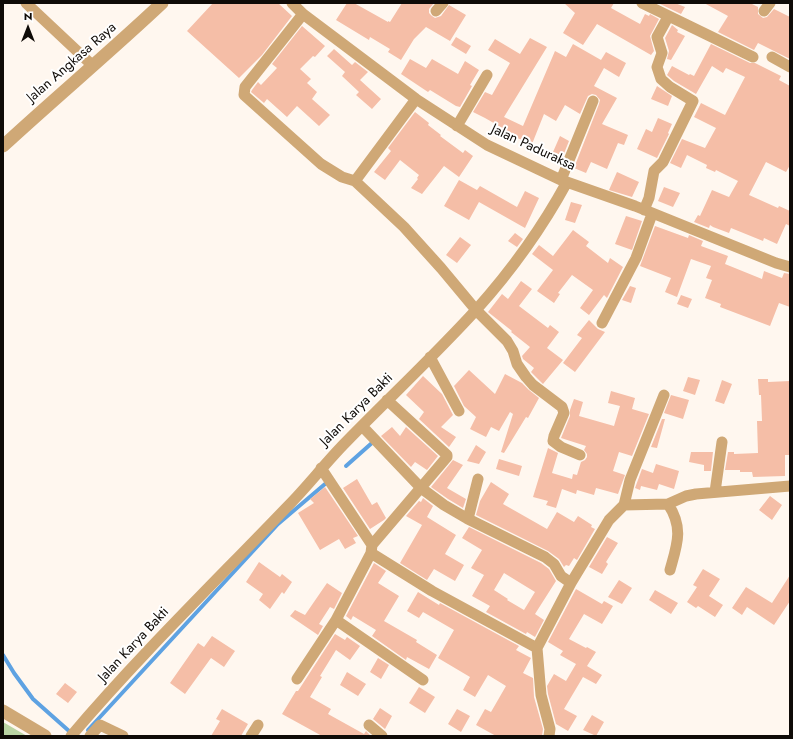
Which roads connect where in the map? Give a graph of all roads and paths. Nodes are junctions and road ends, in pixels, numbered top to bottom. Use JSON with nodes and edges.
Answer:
{"nodes":[{"id":1,"x":26,"y":3,"type":"edge"},
{"id":2,"x":162,"y":3,"type":"edge"},
{"id":3,"x":292,"y":3,"type":"edge"},
{"id":4,"x":642,"y":3,"type":"edge"},
{"id":5,"x":303,"y":14,"type":"junction"},
{"id":6,"x":668,"y":16,"type":"junction"},
{"id":7,"x":753,"y":57,"type":"dead end"},
{"id":8,"x":772,"y":57,"type":"dead end"},
{"id":9,"x":92,"y":65,"type":"junction"},
{"id":10,"x":790,"y":67,"type":"edge"},
{"id":11,"x":487,"y":75,"type":"dead end"},
{"id":12,"x":416,"y":99,"type":"junction"},
{"id":13,"x":593,"y":101,"type":"dead end"},
{"id":14,"x":457,"y":126,"type":"junction"},
{"id":15,"x":3,"y":146,"type":"edge"},
{"id":16,"x":355,"y":181,"type":"junction"},
{"id":17,"x":564,"y":181,"type":"junction"},
{"id":18,"x":648,"y":212,"type":"junction"},
{"id":19,"x":790,"y":267,"type":"edge"},
{"id":20,"x":476,"y":310,"type":"junction"},
{"id":21,"x":602,"y":323,"type":"dead end"},
{"id":22,"x":430,"y":357,"type":"junction"},
{"id":23,"x":664,"y":395,"type":"dead end"},
{"id":24,"x":387,"y":400,"type":"junction"},
{"id":25,"x":459,"y":411,"type":"dead end"},
{"id":26,"x":362,"y":426,"type":"junction"},
{"id":27,"x":722,"y":442,"type":"dead end"},
{"id":28,"x":580,"y":455,"type":"dead end"},
{"id":29,"x":321,"y":468,"type":"junction"},
{"id":30,"x":478,"y":479,"type":"dead end"},
{"id":31,"x":790,"y":486,"type":"edge"},
{"id":32,"x":421,"y":488,"type":"junction"},
{"id":33,"x":716,"y":492,"type":"junction"},
{"id":34,"x":668,"y":504,"type":"junction"},
{"id":35,"x":624,"y":505,"type":"junction"},
{"id":36,"x":468,"y":519,"type":"junction"},
{"id":37,"x":372,"y":549,"type":"junction"},
{"id":38,"x":670,"y":570,"type":"dead end"},
{"id":39,"x":571,"y":583,"type":"junction"},
{"id":40,"x":336,"y":620,"type":"junction"},
{"id":41,"x":537,"y":648,"type":"junction"},
{"id":42,"x":297,"y":679,"type":"dead end"},
{"id":43,"x":423,"y":680,"type":"dead end"},
{"id":44,"x":3,"y":711,"type":"edge"},
{"id":45,"x":258,"y":725,"type":"dead end"},
{"id":46,"x":369,"y":725,"type":"dead end"},
{"id":47,"x":74,"y":733,"type":"edge"},
{"id":48,"x":45,"y":736,"type":"edge"},
{"id":49,"x":86,"y":736,"type":"edge"},
{"id":50,"x":90,"y":736,"type":"edge"},
{"id":51,"x":123,"y":736,"type":"edge"},
{"id":52,"x":251,"y":736,"type":"edge"},
{"id":53,"x":382,"y":736,"type":"edge"},
{"id":54,"x":549,"y":736,"type":"edge"}],
"edges":[{"from":1,"to":9,"type":"street"},
{"from":2,"to":9,"type":"street","name":"Jalan Angkasa Raya"},
{"from":3,"to":5,"type":"street","name":"Jalan Paduraksa"},
{"from":4,"to":6,"type":"street"},
{"from":5,"to":12,"type":"street","name":"Jalan Paduraksa"},
{"from":5,"to":16,"type":"street"},
{"from":6,"to":7,"type":"street"},
{"from":6,"to":18,"type":"street"},
{"from":8,"to":10,"type":"street"},
{"from":9,"to":15,"type":"street","name":"Jalan Angkasa Raya"},
{"from":11,"to":14,"type":"street"},
{"from":12,"to":14,"type":"street","name":"Jalan Paduraksa"},
{"from":12,"to":16,"type":"street"},
{"from":13,"to":17,"type":"street","name":"Jalan Karya Bakti"},
{"from":14,"to":17,"type":"street","name":"Jalan Paduraksa"},
{"from":16,"to":20,"type":"street"},
{"from":17,"to":18,"type":"street","name":"Jalan Paduraksa"},
{"from":17,"to":20,"type":"street","name":"Jalan Karya Bakti"},
{"from":18,"to":19,"type":"street","name":"Jalan Paduraksa"},
{"from":18,"to":21,"type":"street"},
{"from":20,"to":22,"type":"street","name":"Jalan Karya Bakti"},
{"from":20,"to":28,"type":"street"},
{"from":22,"to":24,"type":"street","name":"Jalan Karya Bakti"},
{"from":22,"to":25,"type":"street"},
{"from":23,"to":35,"type":"street"},
{"from":24,"to":26,"type":"street","name":"Jalan Karya Bakti"},
{"from":24,"to":32,"type":"street"},
{"from":26,"to":29,"type":"street","name":"Jalan Karya Bakti"},
{"from":26,"to":32,"type":"street"},
{"from":27,"to":33,"type":"street"},
{"from":29,"to":37,"type":"street"},
{"from":29,"to":47,"type":"street","name":"Jalan Karya Bakti"},
{"from":30,"to":36,"type":"street"},
{"from":31,"to":33,"type":"street"},
{"from":32,"to":36,"type":"street"},
{"from":32,"to":37,"type":"street"},
{"from":33,"to":34,"type":"street"},
{"from":34,"to":35,"type":"street"},
{"from":34,"to":38,"type":"street"},
{"from":35,"to":39,"type":"street"},
{"from":36,"to":39,"type":"street"},
{"from":37,"to":40,"type":"street"},
{"from":37,"to":41,"type":"street"},
{"from":39,"to":41,"type":"street"},
{"from":40,"to":42,"type":"street"},
{"from":40,"to":43,"type":"street"},
{"from":41,"to":54,"type":"street"},
{"from":44,"to":48,"type":"street"},
{"from":45,"to":52,"type":"street"},
{"from":46,"to":53,"type":"street"},
{"from":47,"to":49,"type":"street"},
{"from":50,"to":51,"type":"street"}]}
